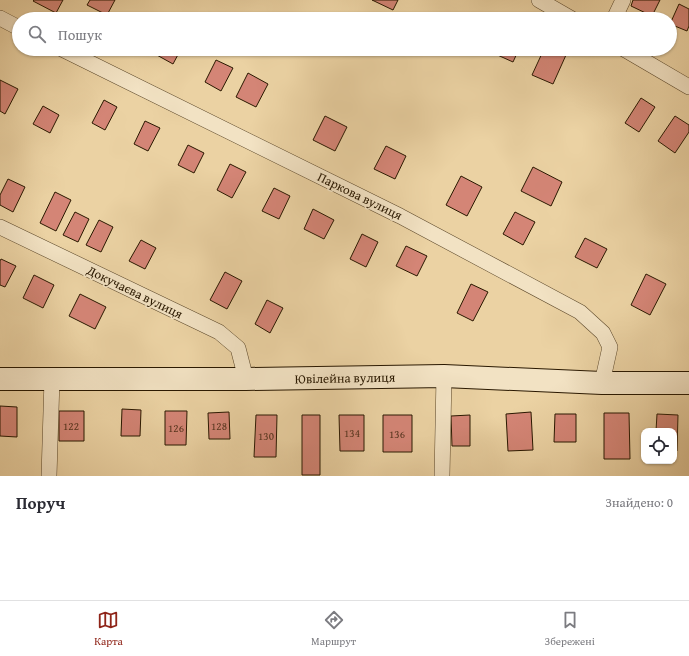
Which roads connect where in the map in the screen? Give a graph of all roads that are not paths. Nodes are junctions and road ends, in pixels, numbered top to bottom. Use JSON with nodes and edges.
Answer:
{"nodes":[{"id":1,"x":539,"y":0,"type":"edge"},
{"id":2,"x":623,"y":0,"type":"edge"},
{"id":3,"x":560,"y":12,"type":"edge"},
{"id":4,"x":617,"y":12,"type":"edge"},
{"id":5,"x":0,"y":18,"type":"edge"},
{"id":6,"x":12,"y":24,"type":"edge"},
{"id":7,"x":76,"y":56,"type":"edge"},
{"id":8,"x":636,"y":56,"type":"edge"},
{"id":9,"x":689,"y":87,"type":"edge"},
{"id":10,"x":0,"y":227,"type":"edge"},
{"id":11,"x":444,"y":376,"type":"junction"},
{"id":12,"x":0,"y":378,"type":"edge"},
{"id":13,"x":52,"y":379,"type":"junction"},
{"id":14,"x":246,"y":379,"type":"junction"},
{"id":15,"x":602,"y":383,"type":"junction"},
{"id":16,"x":689,"y":383,"type":"edge"},
{"id":17,"x":49,"y":476,"type":"edge"},
{"id":18,"x":442,"y":476,"type":"edge"}],
"edges":[{"from":1,"to":3,"type":"street"},
{"from":2,"to":4,"type":"street"},
{"from":5,"to":6,"type":"street"},
{"from":7,"to":15,"type":"street","name":"Паркова вулиця"},
{"from":8,"to":9,"type":"street"},
{"from":10,"to":14,"type":"street","name":"Докучаєва вулиця"},
{"from":11,"to":14,"type":"street","name":"Ювілейна вулиця"},
{"from":11,"to":15,"type":"street","name":"Ювілейна вулиця"},
{"from":11,"to":18,"type":"street"},
{"from":12,"to":13,"type":"street","name":"Ювілейна вулиця"},
{"from":13,"to":14,"type":"street","name":"Ювілейна вулиця"},
{"from":13,"to":17,"type":"street"},
{"from":15,"to":16,"type":"street","name":"Ювілейна вулиця"}]}
